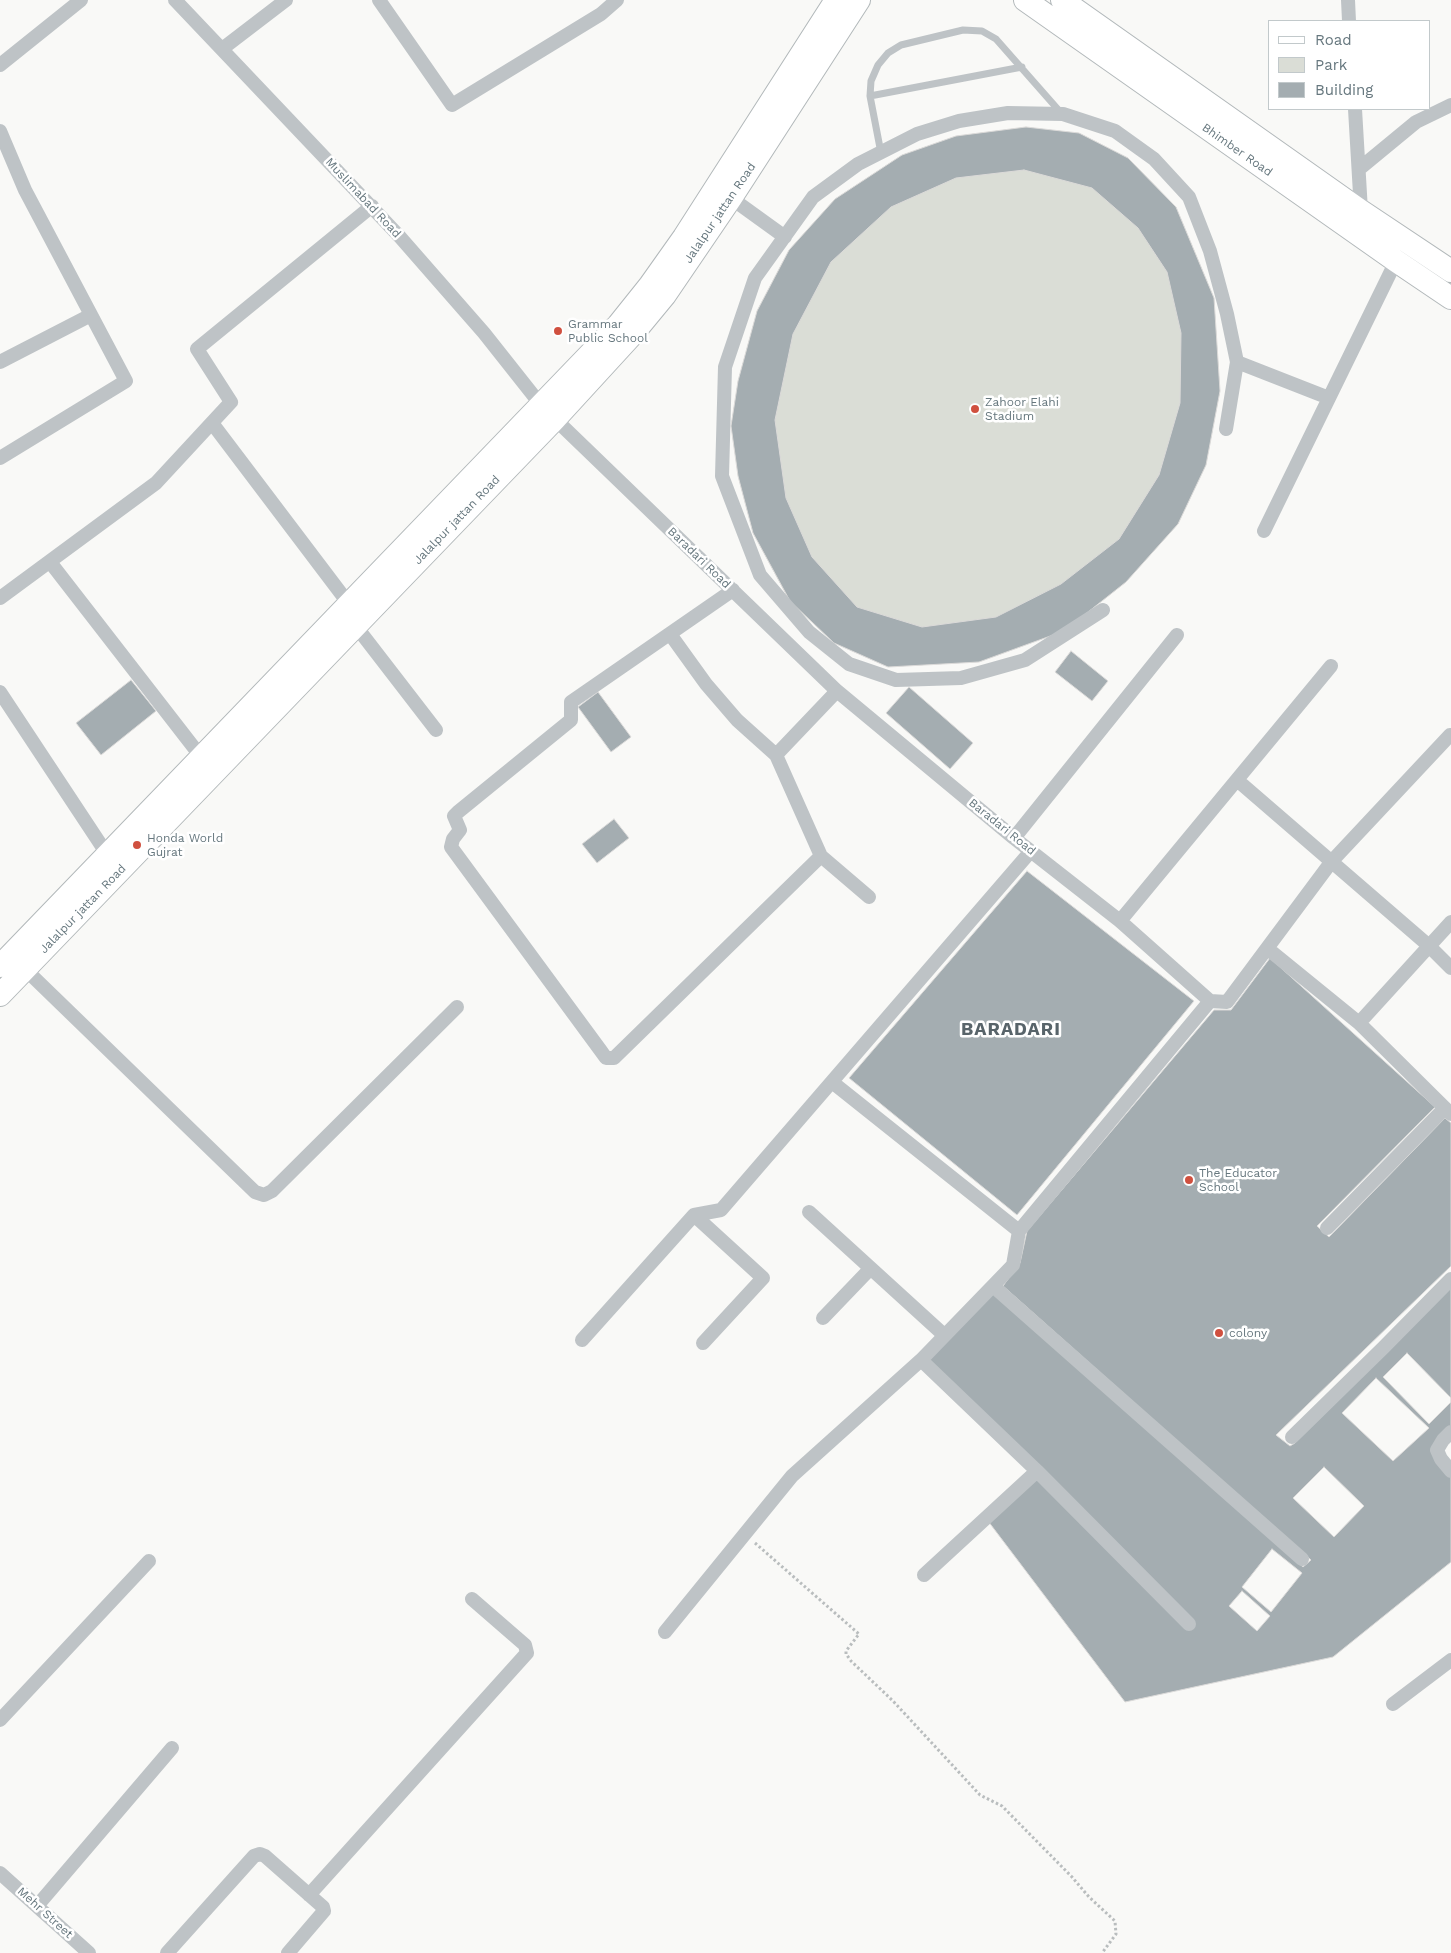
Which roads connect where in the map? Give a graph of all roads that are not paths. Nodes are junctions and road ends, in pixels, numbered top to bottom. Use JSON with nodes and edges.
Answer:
{"nodes":[{"id":1,"x":81,"y":0,"type":"edge"},
{"id":2,"x":175,"y":0,"type":"edge"},
{"id":3,"x":286,"y":0,"type":"edge"},
{"id":4,"x":379,"y":0,"type":"edge"},
{"id":5,"x":617,"y":0,"type":"edge"},
{"id":6,"x":859,"y":0,"type":"edge"},
{"id":7,"x":1024,"y":0,"type":"edge"},
{"id":8,"x":1062,"y":0,"type":"edge"},
{"id":9,"x":1348,"y":0,"type":"edge"},
{"id":10,"x":828,"y":4,"type":"edge"},
{"id":11,"x":1349,"y":20,"type":"edge"},
{"id":12,"x":222,"y":49,"type":"junction"},
{"id":13,"x":0,"y":65,"type":"edge"},
{"id":14,"x":1022,"y":67,"type":"junction"},
{"id":15,"x":870,"y":96,"type":"junction"},
{"id":16,"x":1451,"y":105,"type":"edge"},
{"id":17,"x":1355,"y":110,"type":"edge"},
{"id":18,"x":1063,"y":114,"type":"junction"},
{"id":19,"x":0,"y":131,"type":"edge"},
{"id":20,"x":881,"y":153,"type":"junction"},
{"id":21,"x":1359,"y":169,"type":"junction"},
{"id":22,"x":731,"y":198,"type":"junction"},
{"id":23,"x":372,"y":206,"type":"junction"},
{"id":24,"x":1361,"y":212,"type":"junction"},
{"id":25,"x":784,"y":237,"type":"junction"},
{"id":26,"x":1396,"y":261,"type":"junction"},
{"id":27,"x":1451,"y":272,"type":"edge"},
{"id":28,"x":1451,"y":298,"type":"edge"},
{"id":29,"x":91,"y":314,"type":"junction"},
{"id":30,"x":0,"y":362,"type":"edge"},
{"id":31,"x":1236,"y":362,"type":"junction"},
{"id":32,"x":1329,"y":398,"type":"junction"},
{"id":33,"x":548,"y":412,"type":"junction"},
{"id":34,"x":212,"y":423,"type":"junction"},
{"id":35,"x":1226,"y":429,"type":"dead end"},
{"id":36,"x":0,"y":458,"type":"edge"},
{"id":37,"x":1264,"y":531,"type":"dead end"},
{"id":38,"x":50,"y":562,"type":"junction"},
{"id":39,"x":733,"y":590,"type":"junction"},
{"id":40,"x":0,"y":598,"type":"edge"},
{"id":41,"x":1103,"y":610,"type":"dead end"},
{"id":42,"x":352,"y":615,"type":"junction"},
{"id":43,"x":670,"y":634,"type":"junction"},
{"id":44,"x":1177,"y":635,"type":"dead end"},
{"id":45,"x":1331,"y":666,"type":"dead end"},
{"id":46,"x":837,"y":691,"type":"junction"},
{"id":47,"x":0,"y":692,"type":"edge"},
{"id":48,"x":275,"y":694,"type":"junction"},
{"id":49,"x":436,"y":730,"type":"dead end"},
{"id":50,"x":1450,"y":734,"type":"dead end"},
{"id":51,"x":776,"y":755,"type":"junction"},
{"id":52,"x":202,"y":758,"type":"junction"},
{"id":53,"x":1237,"y":780,"type":"junction"},
{"id":54,"x":1014,"y":838,"type":"junction"},
{"id":55,"x":1030,"y":850,"type":"junction"},
{"id":56,"x":108,"y":854,"type":"junction"},
{"id":57,"x":821,"y":856,"type":"junction"},
{"id":58,"x":1332,"y":861,"type":"junction"},
{"id":59,"x":869,"y":897,"type":"dead end"},
{"id":60,"x":1120,"y":921,"type":"junction"},
{"id":61,"x":1451,"y":922,"type":"edge"},
{"id":62,"x":1428,"y":946,"type":"junction"},
{"id":63,"x":1268,"y":949,"type":"junction"},
{"id":64,"x":0,"y":966,"type":"edge"},
{"id":65,"x":1451,"y":968,"type":"edge"},
{"id":66,"x":25,"y":970,"type":"junction"},
{"id":67,"x":0,"y":995,"type":"edge"},
{"id":68,"x":1210,"y":1001,"type":"junction"},
{"id":69,"x":457,"y":1007,"type":"dead end"},
{"id":70,"x":1359,"y":1023,"type":"junction"},
{"id":71,"x":832,"y":1082,"type":"junction"},
{"id":72,"x":1448,"y":1111,"type":"edge"},
{"id":73,"x":809,"y":1212,"type":"dead end"},
{"id":74,"x":694,"y":1215,"type":"junction"},
{"id":75,"x":1327,"y":1228,"type":"dead end"},
{"id":76,"x":1019,"y":1231,"type":"junction"},
{"id":77,"x":870,"y":1269,"type":"junction"},
{"id":78,"x":1451,"y":1279,"type":"edge"},
{"id":79,"x":993,"y":1286,"type":"junction"},
{"id":80,"x":823,"y":1318,"type":"dead end"},
{"id":81,"x":944,"y":1335,"type":"junction"},
{"id":82,"x":582,"y":1340,"type":"dead end"},
{"id":83,"x":703,"y":1343,"type":"dead end"},
{"id":84,"x":921,"y":1360,"type":"junction"},
{"id":85,"x":1451,"y":1432,"type":"edge"},
{"id":86,"x":1292,"y":1437,"type":"dead end"},
{"id":87,"x":1451,"y":1471,"type":"edge"},
{"id":88,"x":1037,"y":1472,"type":"junction"},
{"id":89,"x":1302,"y":1559,"type":"dead end"},
{"id":90,"x":149,"y":1561,"type":"dead end"},
{"id":91,"x":924,"y":1575,"type":"dead end"},
{"id":92,"x":472,"y":1599,"type":"dead end"},
{"id":93,"x":1189,"y":1624,"type":"dead end"},
{"id":94,"x":665,"y":1632,"type":"dead end"},
{"id":95,"x":1451,"y":1660,"type":"edge"},
{"id":96,"x":1393,"y":1704,"type":"dead end"},
{"id":97,"x":0,"y":1720,"type":"edge"},
{"id":98,"x":172,"y":1748,"type":"dead end"},
{"id":99,"x":0,"y":1873,"type":"edge"},
{"id":100,"x":309,"y":1895,"type":"junction"},
{"id":101,"x":37,"y":1906,"type":"junction"},
{"id":102,"x":89,"y":1953,"type":"edge"},
{"id":103,"x":166,"y":1953,"type":"edge"},
{"id":104,"x":288,"y":1953,"type":"edge"}],
"edges":[{"from":1,"to":13,"type":"street"},
{"from":2,"to":12,"type":"street","name":"Muslimabad Road"},
{"from":3,"to":12,"type":"street"},
{"from":4,"to":5,"type":"street"},
{"from":6,"to":22,"type":"main road","name":"Jalalpur jattan Road"},
{"from":7,"to":26,"type":"main road","name":"Bhimber Road"},
{"from":8,"to":24,"type":"main road","name":"Bhimber Road"},
{"from":9,"to":11,"type":"street"},
{"from":10,"to":33,"type":"main road","name":"Jalalpur jattan Road"},
{"from":12,"to":23,"type":"street","name":"Muslimabad Road"},
{"from":14,"to":15,"type":"lane"},
{"from":14,"to":15,"type":"lane"},
{"from":14,"to":18,"type":"lane"},
{"from":15,"to":20,"type":"lane"},
{"from":16,"to":21,"type":"street"},
{"from":17,"to":21,"type":"street"},
{"from":18,"to":20,"type":"street"},
{"from":18,"to":31,"type":"street"},
{"from":19,"to":29,"type":"street"},
{"from":20,"to":25,"type":"street"},
{"from":21,"to":24,"type":"street"},
{"from":22,"to":25,"type":"street"},
{"from":22,"to":33,"type":"main road","name":"Jalalpur jattan Road"},
{"from":23,"to":33,"type":"street","name":"Muslimabad Road"},
{"from":23,"to":34,"type":"street"},
{"from":24,"to":27,"type":"main road","name":"Bhimber Road"},
{"from":25,"to":41,"type":"street"},
{"from":26,"to":28,"type":"main road","name":"Bhimber Road"},
{"from":26,"to":32,"type":"street"},
{"from":29,"to":30,"type":"street"},
{"from":29,"to":36,"type":"street"},
{"from":31,"to":32,"type":"street"},
{"from":31,"to":35,"type":"street"},
{"from":32,"to":37,"type":"street"},
{"from":33,"to":39,"type":"street","name":"Baradari Road"},
{"from":33,"to":42,"type":"main road","name":"Jalalpur jattan Road"},
{"from":34,"to":38,"type":"street"},
{"from":34,"to":42,"type":"street"},
{"from":38,"to":40,"type":"street"},
{"from":38,"to":52,"type":"street"},
{"from":39,"to":43,"type":"street"},
{"from":39,"to":46,"type":"street","name":"Baradari Road"},
{"from":42,"to":48,"type":"main road","name":"Jalalpur jattan Road"},
{"from":42,"to":49,"type":"street"},
{"from":43,"to":51,"type":"street"},
{"from":43,"to":57,"type":"street"},
{"from":44,"to":54,"type":"street"},
{"from":45,"to":53,"type":"street"},
{"from":46,"to":51,"type":"street"},
{"from":46,"to":54,"type":"street","name":"Baradari Road"},
{"from":47,"to":56,"type":"street"},
{"from":48,"to":52,"type":"main road","name":"Jalalpur jattan Road"},
{"from":48,"to":66,"type":"main road","name":"Jalalpur jattan Road"},
{"from":50,"to":58,"type":"street"},
{"from":51,"to":57,"type":"street"},
{"from":52,"to":56,"type":"main road","name":"Jalalpur jattan Road"},
{"from":53,"to":58,"type":"street"},
{"from":53,"to":60,"type":"street"},
{"from":54,"to":55,"type":"street","name":"Baradari Road"},
{"from":55,"to":60,"type":"street","name":"Baradari Road"},
{"from":55,"to":71,"type":"street"},
{"from":56,"to":64,"type":"main road","name":"Jalalpur jattan Road"},
{"from":57,"to":59,"type":"street"},
{"from":58,"to":62,"type":"street"},
{"from":58,"to":63,"type":"street"},
{"from":60,"to":68,"type":"street","name":"Baradari Road"},
{"from":61,"to":62,"type":"street"},
{"from":62,"to":65,"type":"street"},
{"from":62,"to":70,"type":"street"},
{"from":63,"to":68,"type":"street"},
{"from":63,"to":70,"type":"street"},
{"from":66,"to":67,"type":"main road","name":"Jalalpur jattan Road"},
{"from":66,"to":69,"type":"street"},
{"from":68,"to":76,"type":"street"},
{"from":70,"to":72,"type":"street"},
{"from":71,"to":74,"type":"street"},
{"from":71,"to":76,"type":"street"},
{"from":72,"to":75,"type":"street"},
{"from":73,"to":77,"type":"street"},
{"from":74,"to":82,"type":"street"},
{"from":74,"to":83,"type":"street"},
{"from":76,"to":79,"type":"street"},
{"from":77,"to":80,"type":"street"},
{"from":77,"to":81,"type":"street"},
{"from":78,"to":86,"type":"street"},
{"from":79,"to":81,"type":"street"},
{"from":79,"to":89,"type":"street"},
{"from":81,"to":84,"type":"street"},
{"from":84,"to":88,"type":"street"},
{"from":84,"to":94,"type":"street"},
{"from":85,"to":87,"type":"street"},
{"from":88,"to":91,"type":"street"},
{"from":88,"to":93,"type":"street"},
{"from":90,"to":97,"type":"street"},
{"from":92,"to":100,"type":"street"},
{"from":95,"to":96,"type":"street"},
{"from":98,"to":101,"type":"street"},
{"from":99,"to":101,"type":"street","name":"Mehr Street"},
{"from":100,"to":103,"type":"street"},
{"from":100,"to":104,"type":"street"},
{"from":101,"to":102,"type":"street","name":"Mehr Street"}]}
